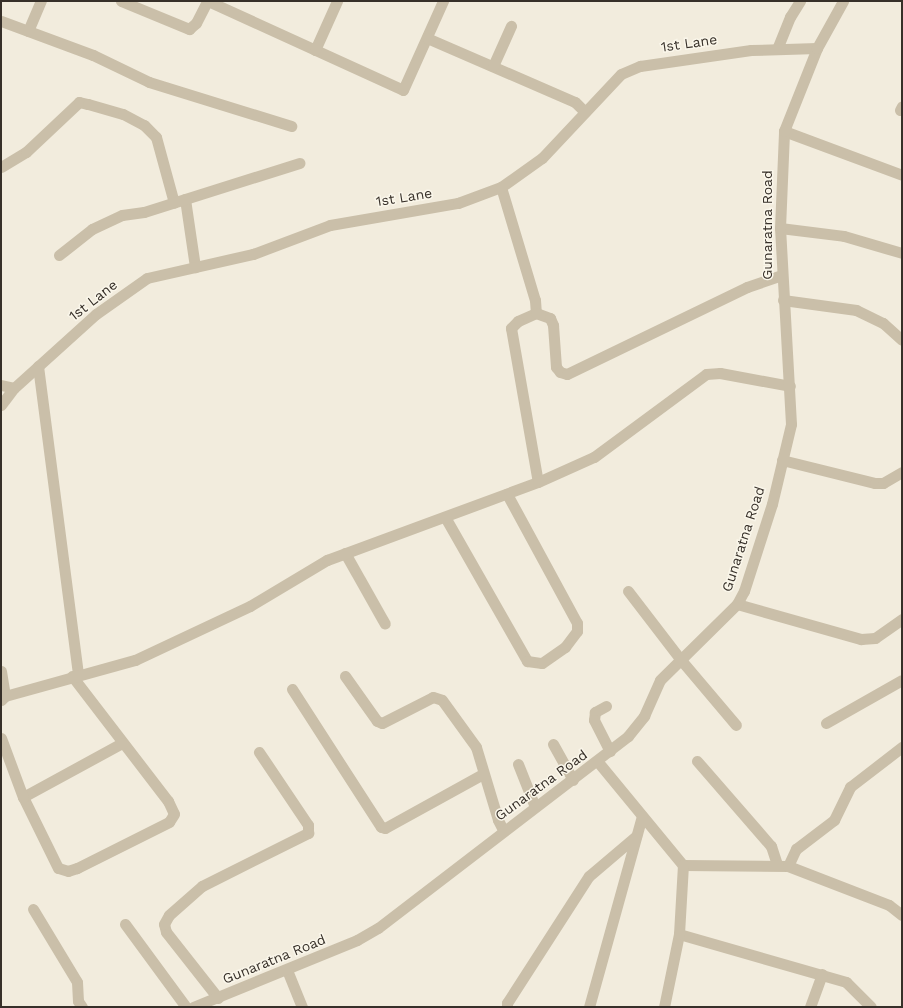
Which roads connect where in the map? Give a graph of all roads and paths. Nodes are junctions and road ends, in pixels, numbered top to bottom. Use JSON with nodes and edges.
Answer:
{"nodes":[{"id":1,"x":41,"y":1,"type":"edge"},
{"id":2,"x":121,"y":1,"type":"edge"},
{"id":3,"x":208,"y":1,"type":"edge"},
{"id":4,"x":337,"y":1,"type":"edge"},
{"id":5,"x":444,"y":1,"type":"edge"},
{"id":6,"x":800,"y":1,"type":"edge"},
{"id":7,"x":843,"y":1,"type":"edge"},
{"id":8,"x":1,"y":21,"type":"edge"},
{"id":9,"x":511,"y":26,"type":"dead end"},
{"id":10,"x":28,"y":31,"type":"junction"},
{"id":11,"x":427,"y":38,"type":"junction"},
{"id":12,"x":817,"y":48,"type":"junction"},
{"id":13,"x":777,"y":49,"type":"junction"},
{"id":14,"x":315,"y":50,"type":"junction"},
{"id":15,"x":493,"y":66,"type":"junction"},
{"id":16,"x":585,"y":112,"type":"junction"},
{"id":17,"x":291,"y":126,"type":"dead end"},
{"id":18,"x":784,"y":131,"type":"junction"},
{"id":19,"x":299,"y":163,"type":"dead end"},
{"id":20,"x":1,"y":167,"type":"edge"},
{"id":21,"x":902,"y":175,"type":"edge"},
{"id":22,"x":501,"y":187,"type":"junction"},
{"id":23,"x":185,"y":199,"type":"junction"},
{"id":24,"x":174,"y":203,"type":"junction"},
{"id":25,"x":780,"y":228,"type":"junction"},
{"id":26,"x":902,"y":253,"type":"edge"},
{"id":27,"x":59,"y":255,"type":"dead end"},
{"id":28,"x":195,"y":267,"type":"junction"},
{"id":29,"x":781,"y":275,"type":"junction"},
{"id":30,"x":783,"y":300,"type":"junction"},
{"id":31,"x":536,"y":313,"type":"junction"},
{"id":32,"x":902,"y":340,"type":"edge"},
{"id":33,"x":38,"y":366,"type":"junction"},
{"id":34,"x":1,"y":385,"type":"edge"},
{"id":35,"x":790,"y":386,"type":"junction"},
{"id":36,"x":14,"y":388,"type":"junction"},
{"id":37,"x":1,"y":405,"type":"edge"},
{"id":38,"x":782,"y":460,"type":"junction"},
{"id":39,"x":902,"y":472,"type":"edge"},
{"id":40,"x":538,"y":482,"type":"junction"},
{"id":41,"x":507,"y":494,"type":"junction"},
{"id":42,"x":445,"y":517,"type":"junction"},
{"id":43,"x":345,"y":553,"type":"junction"},
{"id":44,"x":628,"y":591,"type":"dead end"},
{"id":45,"x":737,"y":604,"type":"junction"},
{"id":46,"x":902,"y":619,"type":"edge"},
{"id":47,"x":385,"y":624,"type":"dead end"},
{"id":48,"x":681,"y":660,"type":"junction"},
{"id":49,"x":1,"y":671,"type":"edge"},
{"id":50,"x":75,"y":676,"type":"junction"},
{"id":51,"x":345,"y":676,"type":"dead end"},
{"id":52,"x":902,"y":679,"type":"edge"},
{"id":53,"x":292,"y":689,"type":"dead end"},
{"id":54,"x":3,"y":698,"type":"edge"},
{"id":55,"x":606,"y":706,"type":"dead end"},
{"id":56,"x":826,"y":723,"type":"dead end"},
{"id":57,"x":736,"y":725,"type":"dead end"},
{"id":58,"x":1,"y":738,"type":"edge"},
{"id":59,"x":122,"y":743,"type":"junction"},
{"id":60,"x":553,"y":744,"type":"dead end"},
{"id":61,"x":902,"y":747,"type":"edge"},
{"id":62,"x":610,"y":751,"type":"junction"},
{"id":63,"x":259,"y":752,"type":"dead end"},
{"id":64,"x":697,"y":761,"type":"dead end"},
{"id":65,"x":598,"y":762,"type":"junction"},
{"id":66,"x":518,"y":764,"type":"dead end"},
{"id":67,"x":483,"y":774,"type":"junction"},
{"id":68,"x":573,"y":780,"type":"junction"},
{"id":69,"x":23,"y":797,"type":"junction"},
{"id":70,"x":535,"y":807,"type":"junction"},
{"id":71,"x":642,"y":816,"type":"junction"},
{"id":72,"x":503,"y":830,"type":"junction"},
{"id":73,"x":636,"y":836,"type":"junction"},
{"id":74,"x":683,"y":865,"type":"junction"},
{"id":75,"x":783,"y":865,"type":"junction"},
{"id":76,"x":33,"y":909,"type":"dead end"},
{"id":77,"x":902,"y":915,"type":"edge"},
{"id":78,"x":125,"y":924,"type":"dead end"},
{"id":79,"x":679,"y":934,"type":"junction"},
{"id":80,"x":287,"y":970,"type":"junction"},
{"id":81,"x":822,"y":974,"type":"junction"},
{"id":82,"x":218,"y":998,"type":"junction"},
{"id":83,"x":82,"y":1007,"type":"edge"},
{"id":84,"x":186,"y":1007,"type":"edge"},
{"id":85,"x":193,"y":1007,"type":"edge"},
{"id":86,"x":302,"y":1007,"type":"edge"},
{"id":87,"x":507,"y":1007,"type":"edge"},
{"id":88,"x":589,"y":1007,"type":"edge"},
{"id":89,"x":664,"y":1007,"type":"edge"},
{"id":90,"x":810,"y":1007,"type":"edge"},
{"id":91,"x":871,"y":1007,"type":"edge"}],
"edges":[{"from":1,"to":10,"type":"street"},
{"from":2,"to":3,"type":"street"},
{"from":3,"to":14,"type":"street"},
{"from":4,"to":14,"type":"street"},
{"from":5,"to":11,"type":"street"},
{"from":6,"to":13,"type":"street"},
{"from":7,"to":12,"type":"street","name":"Gunaratna Road"},
{"from":8,"to":10,"type":"street"},
{"from":9,"to":15,"type":"street"},
{"from":10,"to":17,"type":"street"},
{"from":11,"to":14,"type":"street"},
{"from":11,"to":15,"type":"street"},
{"from":12,"to":13,"type":"street","name":"1st Lane"},
{"from":12,"to":18,"type":"street","name":"Gunaratna Road"},
{"from":13,"to":16,"type":"street","name":"1st Lane"},
{"from":15,"to":16,"type":"street"},
{"from":16,"to":22,"type":"street","name":"1st Lane"},
{"from":18,"to":21,"type":"street"},
{"from":18,"to":25,"type":"street","name":"Gunaratna Road"},
{"from":19,"to":23,"type":"street"},
{"from":20,"to":24,"type":"street"},
{"from":22,"to":28,"type":"street","name":"1st Lane"},
{"from":22,"to":31,"type":"street"},
{"from":23,"to":24,"type":"street"},
{"from":23,"to":28,"type":"street"},
{"from":24,"to":27,"type":"street"},
{"from":25,"to":26,"type":"street"},
{"from":25,"to":29,"type":"street","name":"Gunaratna Road"},
{"from":28,"to":33,"type":"street","name":"1st Lane"},
{"from":29,"to":30,"type":"street","name":"Gunaratna Road"},
{"from":29,"to":31,"type":"street"},
{"from":30,"to":32,"type":"street"},
{"from":30,"to":35,"type":"street","name":"Gunaratna Road"},
{"from":31,"to":40,"type":"street"},
{"from":33,"to":36,"type":"street","name":"1st Lane"},
{"from":33,"to":50,"type":"street"},
{"from":34,"to":36,"type":"street"},
{"from":35,"to":38,"type":"street","name":"Gunaratna Road"},
{"from":35,"to":40,"type":"street"},
{"from":36,"to":37,"type":"street","name":"1st Lane"},
{"from":38,"to":39,"type":"street"},
{"from":38,"to":45,"type":"street","name":"Gunaratna Road"},
{"from":40,"to":41,"type":"street"},
{"from":41,"to":42,"type":"street"},
{"from":41,"to":42,"type":"street"},
{"from":42,"to":43,"type":"street"},
{"from":43,"to":47,"type":"street"},
{"from":43,"to":50,"type":"street"},
{"from":44,"to":48,"type":"street"},
{"from":45,"to":46,"type":"street"},
{"from":45,"to":48,"type":"street","name":"Gunaratna Road"},
{"from":48,"to":57,"type":"street"},
{"from":48,"to":62,"type":"street","name":"Gunaratna Road"},
{"from":49,"to":54,"type":"street"},
{"from":50,"to":54,"type":"street"},
{"from":50,"to":59,"type":"street"},
{"from":51,"to":67,"type":"street"},
{"from":52,"to":56,"type":"street"},
{"from":53,"to":67,"type":"street"},
{"from":55,"to":62,"type":"street"},
{"from":58,"to":69,"type":"street"},
{"from":59,"to":69,"type":"street"},
{"from":59,"to":69,"type":"street"},
{"from":60,"to":68,"type":"street"},
{"from":61,"to":75,"type":"street"},
{"from":62,"to":65,"type":"street","name":"Gunaratna Road"},
{"from":63,"to":82,"type":"street"},
{"from":64,"to":75,"type":"street"},
{"from":65,"to":68,"type":"street","name":"Gunaratna Road"},
{"from":65,"to":71,"type":"street"},
{"from":66,"to":70,"type":"street"},
{"from":67,"to":72,"type":"street"},
{"from":68,"to":70,"type":"street","name":"Gunaratna Road"},
{"from":70,"to":72,"type":"street","name":"Gunaratna Road"},
{"from":71,"to":73,"type":"street"},
{"from":71,"to":74,"type":"street"},
{"from":72,"to":80,"type":"street","name":"Gunaratna Road"},
{"from":73,"to":87,"type":"street"},
{"from":73,"to":88,"type":"street"},
{"from":74,"to":75,"type":"street"},
{"from":74,"to":79,"type":"street"},
{"from":75,"to":77,"type":"street"},
{"from":76,"to":83,"type":"street"},
{"from":78,"to":84,"type":"street"},
{"from":79,"to":81,"type":"street"},
{"from":79,"to":89,"type":"street"},
{"from":80,"to":82,"type":"street","name":"Gunaratna Road"},
{"from":80,"to":86,"type":"street"},
{"from":81,"to":90,"type":"street"},
{"from":81,"to":91,"type":"street"},
{"from":82,"to":85,"type":"street","name":"Gunaratna Road"}]}
